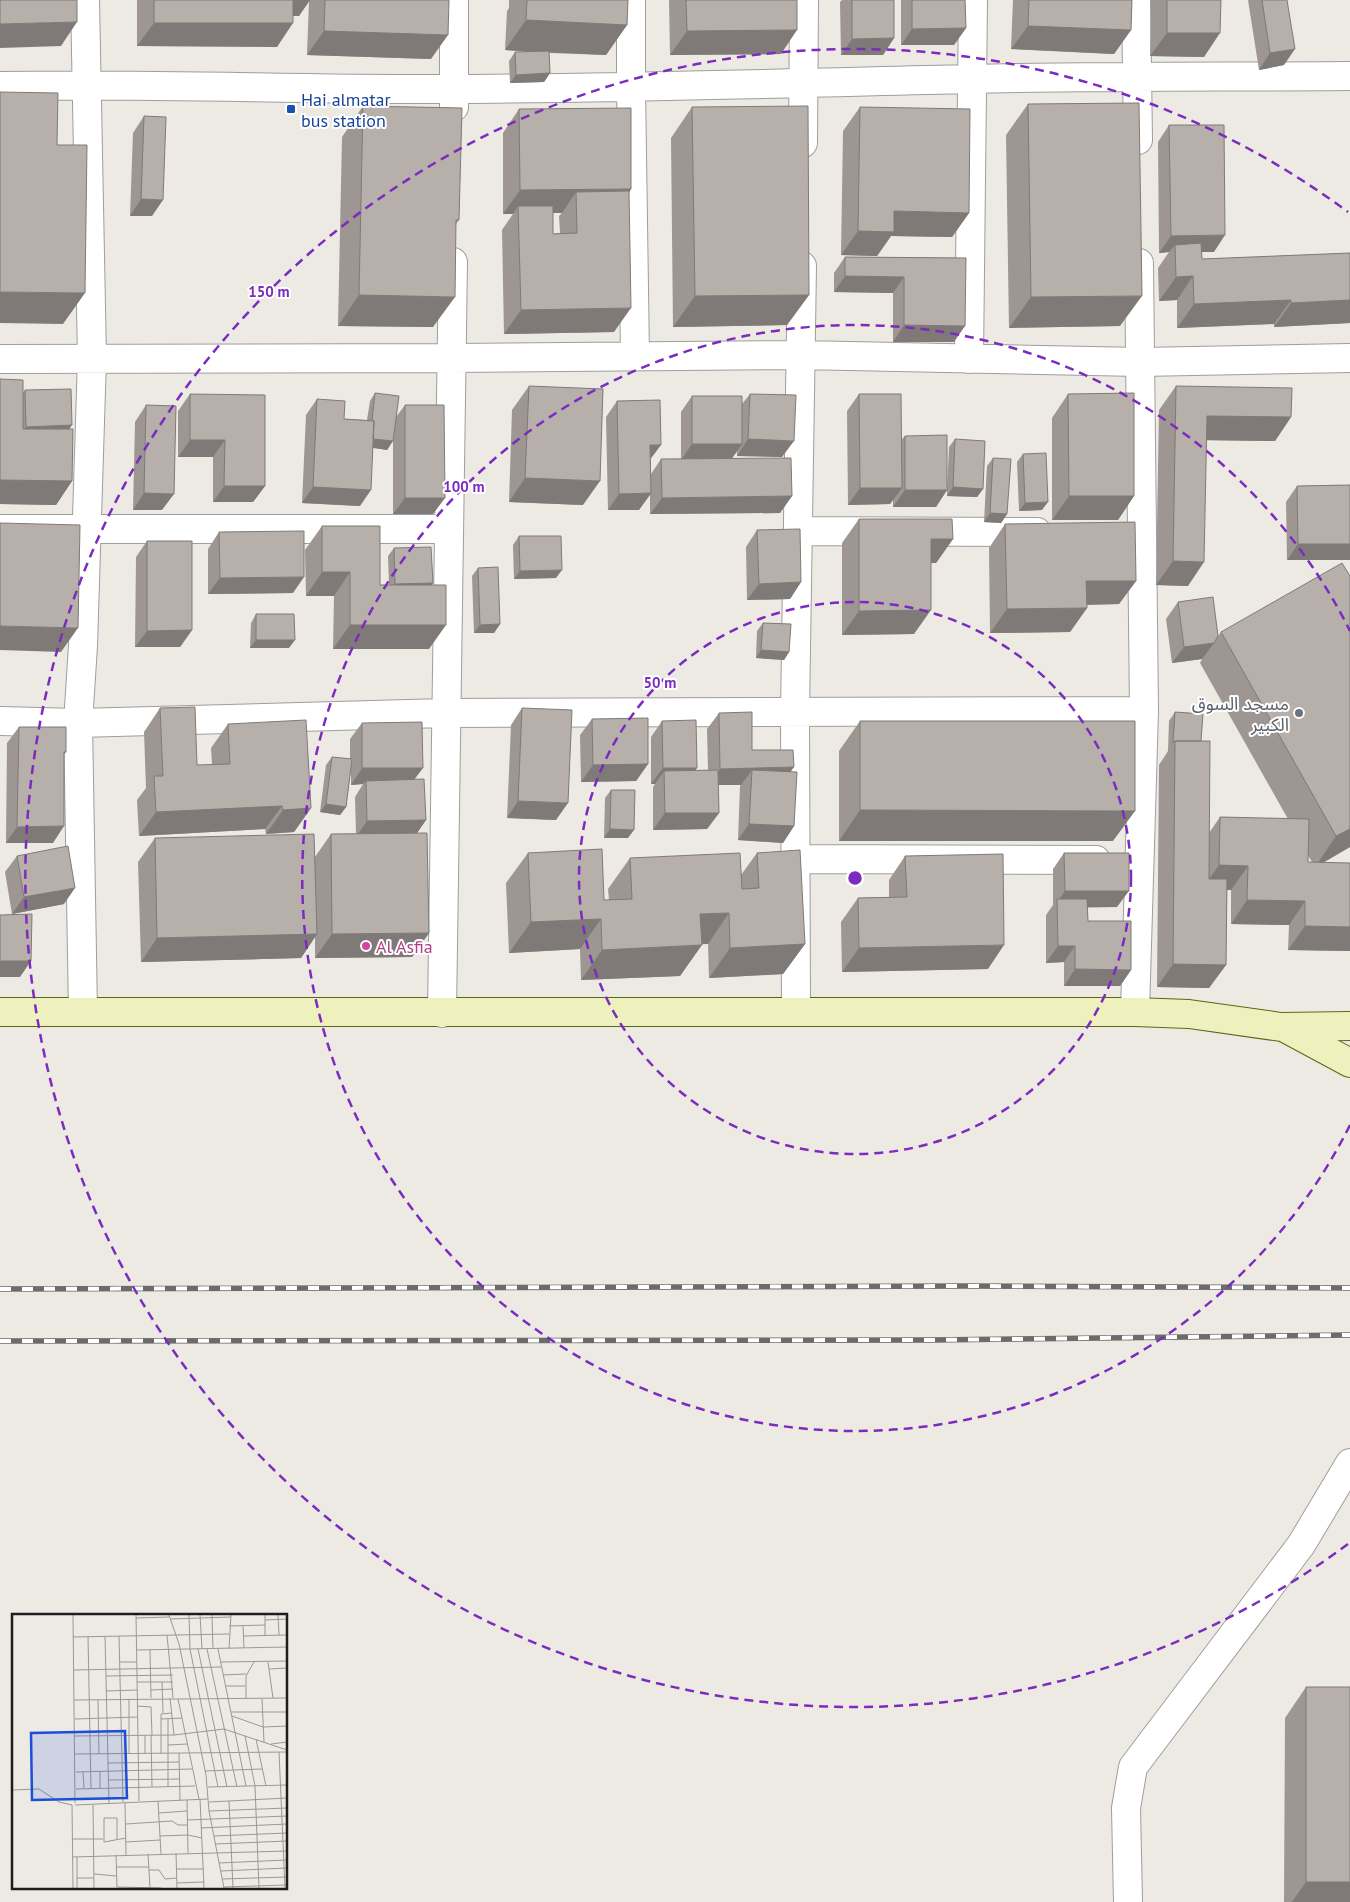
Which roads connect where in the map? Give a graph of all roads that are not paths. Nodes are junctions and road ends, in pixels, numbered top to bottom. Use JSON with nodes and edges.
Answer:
{"nodes":[{"id":1,"x":85,"y":0,"type":"edge"},
{"id":2,"x":454,"y":0,"type":"edge"},
{"id":3,"x":631,"y":0,"type":"edge"},
{"id":4,"x":804,"y":0,"type":"edge"},
{"id":5,"x":973,"y":0,"type":"edge"},
{"id":6,"x":1136,"y":0,"type":"edge"},
{"id":7,"x":1350,"y":76,"type":"edge"},
{"id":8,"x":1137,"y":77,"type":"junction"},
{"id":9,"x":973,"y":79,"type":"junction"},
{"id":10,"x":85,"y":84,"type":"junction"},
{"id":11,"x":804,"y":84,"type":"junction"},
{"id":12,"x":0,"y":86,"type":"edge"},
{"id":13,"x":631,"y":87,"type":"junction"},
{"id":14,"x":454,"y":89,"type":"junction"},
{"id":15,"x":454,"y":129,"type":"edge"},
{"id":16,"x":1138,"y":166,"type":"edge"},
{"id":17,"x":803,"y":171,"type":"edge"},
{"id":18,"x":1139,"y":235,"type":"edge"},
{"id":19,"x":453,"y":238,"type":"edge"},
{"id":20,"x":802,"y":239,"type":"edge"},
{"id":21,"x":801,"y":355,"type":"junction"},
{"id":22,"x":635,"y":356,"type":"junction"},
{"id":23,"x":92,"y":358,"type":"junction"},
{"id":24,"x":453,"y":358,"type":"junction"},
{"id":25,"x":1350,"y":358,"type":"edge"},
{"id":26,"x":0,"y":359,"type":"edge"},
{"id":27,"x":969,"y":359,"type":"junction"},
{"id":28,"x":1140,"y":362,"type":"junction"},
{"id":29,"x":87,"y":528,"type":"junction"},
{"id":30,"x":0,"y":529,"type":"edge"},
{"id":31,"x":449,"y":529,"type":"junction"},
{"id":32,"x":798,"y":531,"type":"junction"},
{"id":33,"x":1063,"y":532,"type":"edge"},
{"id":34,"x":1112,"y":532,"type":"edge"},
{"id":35,"x":1142,"y":533,"type":"junction"},
{"id":36,"x":1144,"y":711,"type":"junction"},
{"id":37,"x":795,"y":712,"type":"junction"},
{"id":38,"x":445,"y":713,"type":"junction"},
{"id":39,"x":0,"y":721,"type":"edge"},
{"id":40,"x":78,"y":723,"type":"junction"},
{"id":41,"x":796,"y":859,"type":"junction"},
{"id":42,"x":1139,"y":860,"type":"junction"},
{"id":43,"x":0,"y":1012,"type":"edge"},
{"id":44,"x":83,"y":1012,"type":"junction"},
{"id":45,"x":796,"y":1012,"type":"junction"},
{"id":46,"x":1135,"y":1012,"type":"junction"},
{"id":47,"x":442,"y":1013,"type":"junction"},
{"id":48,"x":1350,"y":1026,"type":"edge"},
{"id":49,"x":1282,"y":1027,"type":"junction"},
{"id":50,"x":1350,"y":1063,"type":"edge"},
{"id":51,"x":1350,"y":1463,"type":"edge"},
{"id":52,"x":1128,"y":1902,"type":"edge"}],
"edges":[{"from":1,"to":10,"type":"street"},
{"from":2,"to":14,"type":"street"},
{"from":3,"to":13,"type":"street"},
{"from":4,"to":11,"type":"street"},
{"from":5,"to":9,"type":"street"},
{"from":6,"to":8,"type":"street"},
{"from":7,"to":8,"type":"street"},
{"from":8,"to":9,"type":"street"},
{"from":8,"to":16,"type":"street"},
{"from":9,"to":11,"type":"street"},
{"from":9,"to":27,"type":"street"},
{"from":10,"to":12,"type":"street"},
{"from":10,"to":14,"type":"street"},
{"from":10,"to":23,"type":"street"},
{"from":11,"to":13,"type":"street"},
{"from":11,"to":17,"type":"street"},
{"from":13,"to":14,"type":"street"},
{"from":13,"to":22,"type":"street"},
{"from":14,"to":15,"type":"street"},
{"from":18,"to":28,"type":"street"},
{"from":19,"to":24,"type":"street"},
{"from":20,"to":21,"type":"street"},
{"from":21,"to":22,"type":"street"},
{"from":21,"to":27,"type":"street"},
{"from":21,"to":32,"type":"street"},
{"from":22,"to":24,"type":"street"},
{"from":23,"to":24,"type":"street"},
{"from":23,"to":26,"type":"street"},
{"from":23,"to":29,"type":"street"},
{"from":24,"to":31,"type":"street"},
{"from":25,"to":28,"type":"street"},
{"from":27,"to":28,"type":"street"},
{"from":28,"to":35,"type":"street"},
{"from":29,"to":30,"type":"street"},
{"from":29,"to":31,"type":"street"},
{"from":29,"to":40,"type":"street"},
{"from":31,"to":38,"type":"street"},
{"from":32,"to":33,"type":"street"},
{"from":32,"to":37,"type":"street"},
{"from":34,"to":35,"type":"street"},
{"from":35,"to":36,"type":"street"},
{"from":36,"to":37,"type":"street"},
{"from":36,"to":42,"type":"street"},
{"from":37,"to":38,"type":"street"},
{"from":37,"to":41,"type":"street"},
{"from":38,"to":40,"type":"street"},
{"from":38,"to":47,"type":"street"},
{"from":39,"to":40,"type":"street"},
{"from":40,"to":44,"type":"street"},
{"from":41,"to":42,"type":"street"},
{"from":41,"to":45,"type":"street"},
{"from":42,"to":46,"type":"street"},
{"from":43,"to":44,"type":"main road"},
{"from":44,"to":47,"type":"main road"},
{"from":45,"to":46,"type":"main road"},
{"from":45,"to":47,"type":"main road"},
{"from":46,"to":49,"type":"main road"},
{"from":48,"to":49,"type":"main road"},
{"from":49,"to":50,"type":"main road"},
{"from":51,"to":52,"type":"street"}]}
